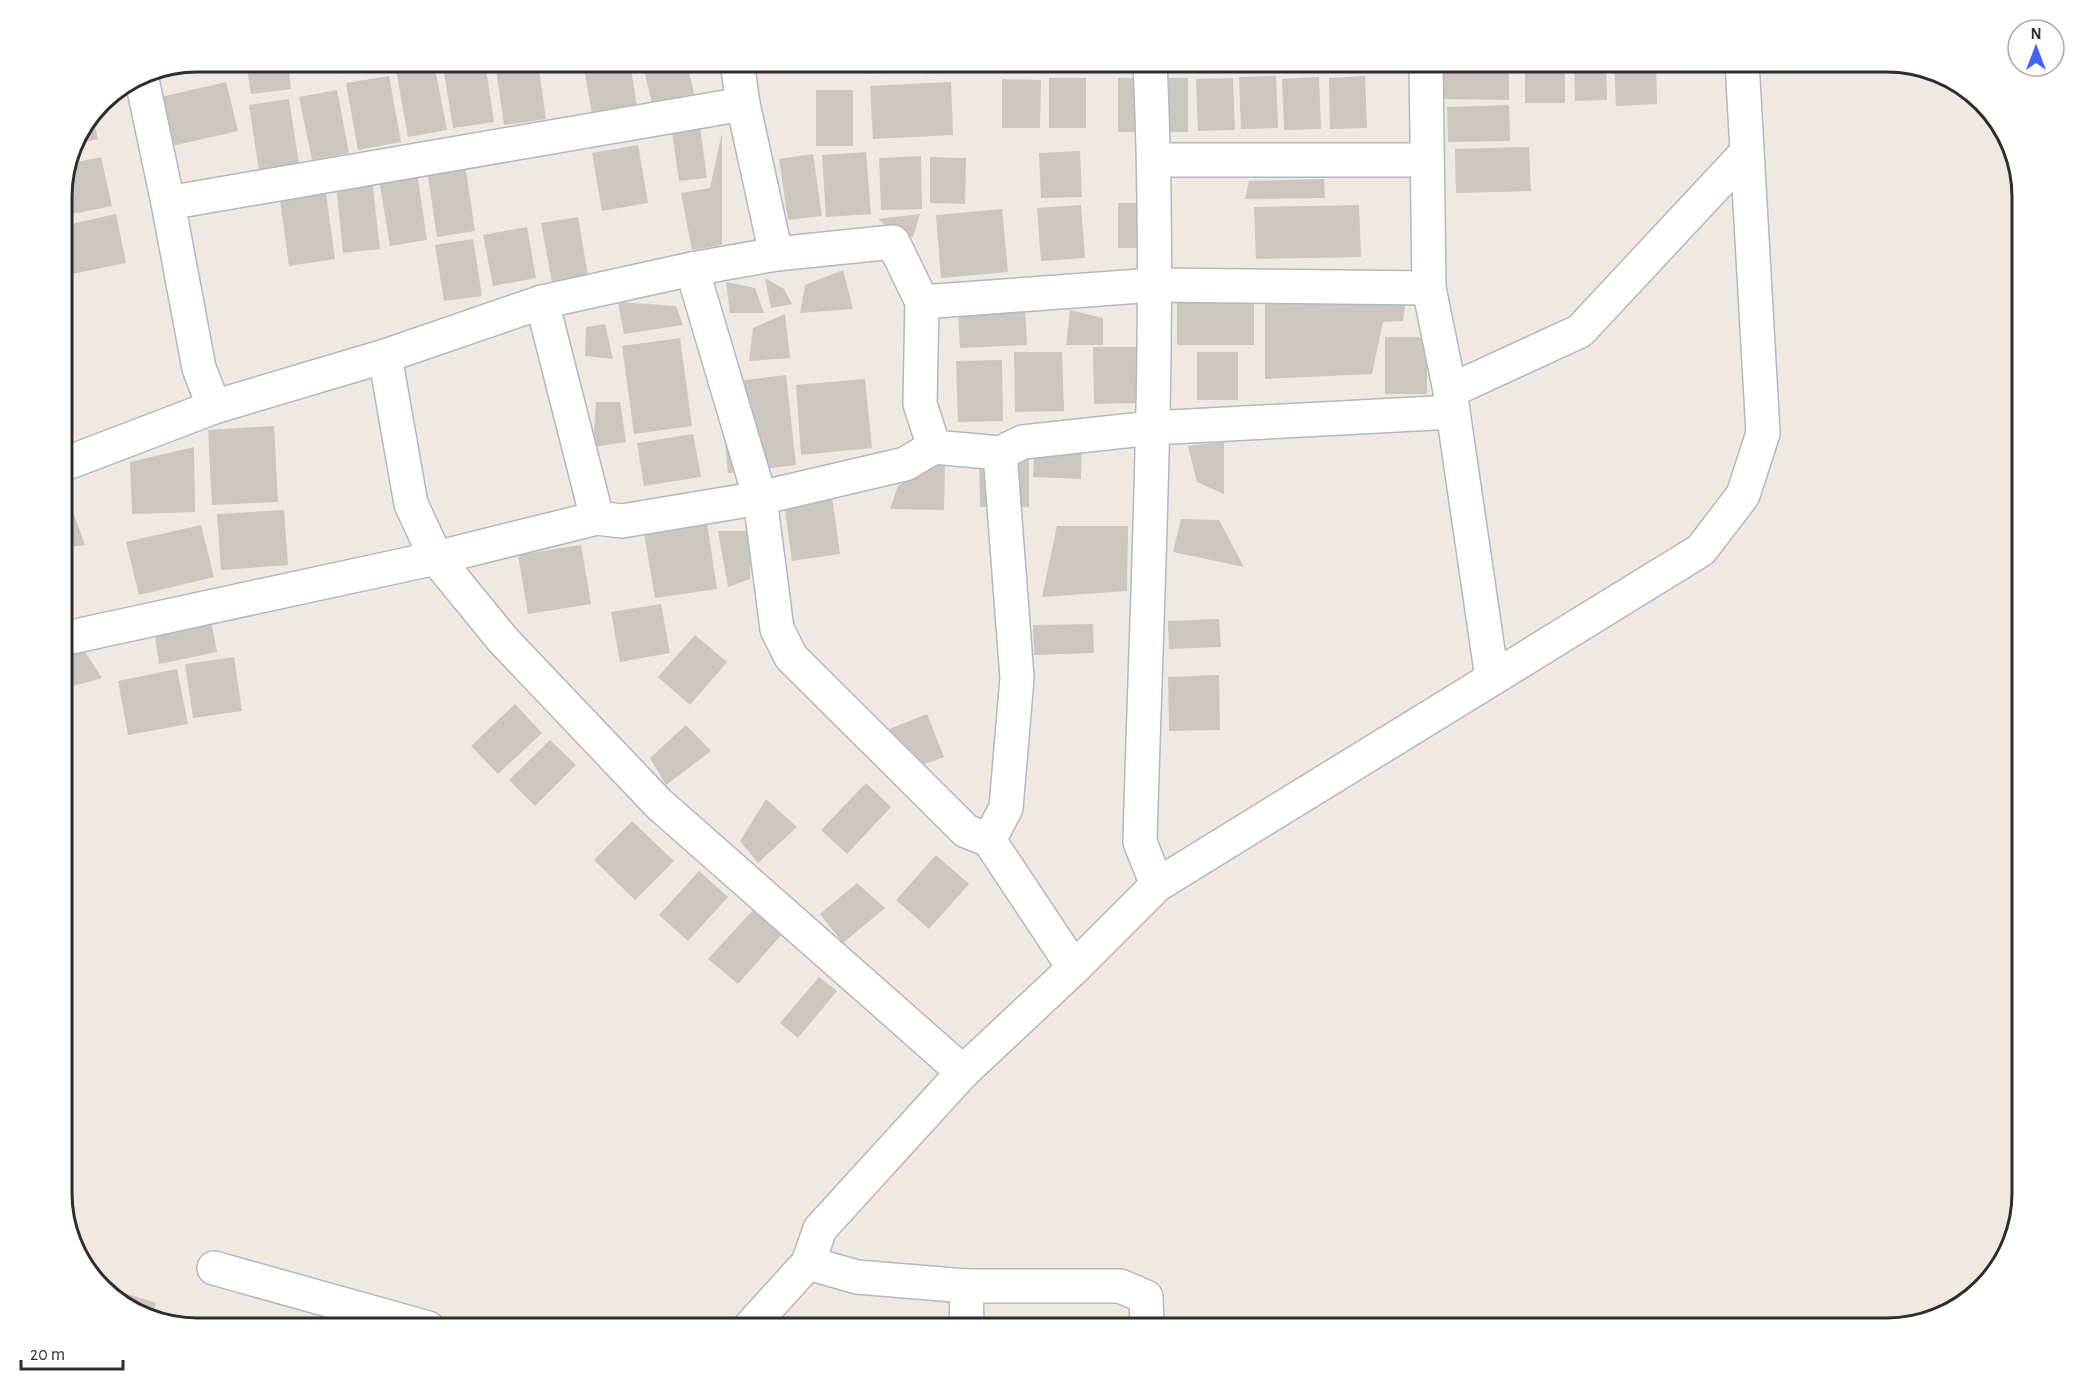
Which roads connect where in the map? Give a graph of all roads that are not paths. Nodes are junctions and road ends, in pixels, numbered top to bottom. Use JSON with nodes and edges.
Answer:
{"nodes":[{"id":1,"x":738,"y":72,"type":"edge"},
{"id":2,"x":1150,"y":72,"type":"edge"},
{"id":3,"x":1426,"y":72,"type":"edge"},
{"id":4,"x":1743,"y":72,"type":"edge"},
{"id":5,"x":143,"y":84,"type":"edge"},
{"id":6,"x":743,"y":104,"type":"junction"},
{"id":7,"x":1748,"y":153,"type":"junction"},
{"id":8,"x":1154,"y":160,"type":"junction"},
{"id":9,"x":1426,"y":160,"type":"junction"},
{"id":10,"x":168,"y":203,"type":"junction"},
{"id":11,"x":776,"y":254,"type":"junction"},
{"id":12,"x":692,"y":268,"type":"junction"},
{"id":13,"x":1154,"y":285,"type":"junction"},
{"id":14,"x":1429,"y":288,"type":"junction"},
{"id":15,"x":543,"y":302,"type":"junction"},
{"id":16,"x":922,"y":302,"type":"junction"},
{"id":17,"x":385,"y":356,"type":"junction"},
{"id":18,"x":1452,"y":401,"type":"junction"},
{"id":19,"x":214,"y":407,"type":"junction"},
{"id":20,"x":1152,"y":428,"type":"junction"},
{"id":21,"x":934,"y":447,"type":"junction"},
{"id":22,"x":1000,"y":453,"type":"junction"},
{"id":23,"x":72,"y":461,"type":"edge"},
{"id":24,"x":760,"y":498,"type":"junction"},
{"id":25,"x":597,"y":518,"type":"junction"},
{"id":26,"x":436,"y":558,"type":"junction"},
{"id":27,"x":72,"y":637,"type":"edge"},
{"id":28,"x":1492,"y":678,"type":"junction"},
{"id":29,"x":988,"y":840,"type":"junction"},
{"id":30,"x":1157,"y":885,"type":"junction"},
{"id":31,"x":1074,"y":968,"type":"junction"},
{"id":32,"x":963,"y":1072,"type":"junction"},
{"id":33,"x":808,"y":1263,"type":"junction"},
{"id":34,"x":214,"y":1268,"type":"dead end"},
{"id":35,"x":966,"y":1286,"type":"junction"},
{"id":36,"x":389,"y":1318,"type":"edge"},
{"id":37,"x":759,"y":1318,"type":"edge"},
{"id":38,"x":967,"y":1318,"type":"edge"},
{"id":39,"x":1147,"y":1318,"type":"edge"}],
"edges":[{"from":1,"to":6,"type":"street"},
{"from":2,"to":8,"type":"street"},
{"from":3,"to":9,"type":"street"},
{"from":4,"to":7,"type":"street"},
{"from":5,"to":10,"type":"street"},
{"from":6,"to":10,"type":"street"},
{"from":6,"to":11,"type":"street"},
{"from":7,"to":18,"type":"street"},
{"from":7,"to":28,"type":"street"},
{"from":8,"to":9,"type":"street"},
{"from":8,"to":13,"type":"street"},
{"from":9,"to":14,"type":"street"},
{"from":10,"to":19,"type":"street"},
{"from":11,"to":12,"type":"street"},
{"from":11,"to":16,"type":"street"},
{"from":12,"to":15,"type":"street"},
{"from":12,"to":24,"type":"street"},
{"from":13,"to":14,"type":"street"},
{"from":13,"to":16,"type":"street"},
{"from":13,"to":20,"type":"street"},
{"from":14,"to":18,"type":"street"},
{"from":15,"to":17,"type":"street"},
{"from":15,"to":25,"type":"street"},
{"from":16,"to":21,"type":"street"},
{"from":17,"to":19,"type":"street"},
{"from":17,"to":26,"type":"street"},
{"from":18,"to":20,"type":"street"},
{"from":18,"to":28,"type":"street"},
{"from":19,"to":23,"type":"street"},
{"from":20,"to":22,"type":"street"},
{"from":20,"to":30,"type":"street"},
{"from":21,"to":22,"type":"street"},
{"from":21,"to":24,"type":"street"},
{"from":22,"to":29,"type":"street"},
{"from":24,"to":25,"type":"street"},
{"from":24,"to":29,"type":"street"},
{"from":25,"to":26,"type":"street"},
{"from":26,"to":27,"type":"street"},
{"from":26,"to":32,"type":"street"},
{"from":28,"to":30,"type":"street"},
{"from":29,"to":31,"type":"street"},
{"from":30,"to":31,"type":"street"},
{"from":31,"to":32,"type":"street"},
{"from":32,"to":33,"type":"street"},
{"from":33,"to":35,"type":"street"},
{"from":33,"to":37,"type":"street"},
{"from":34,"to":36,"type":"street"},
{"from":35,"to":38,"type":"street"},
{"from":35,"to":39,"type":"street"}]}
